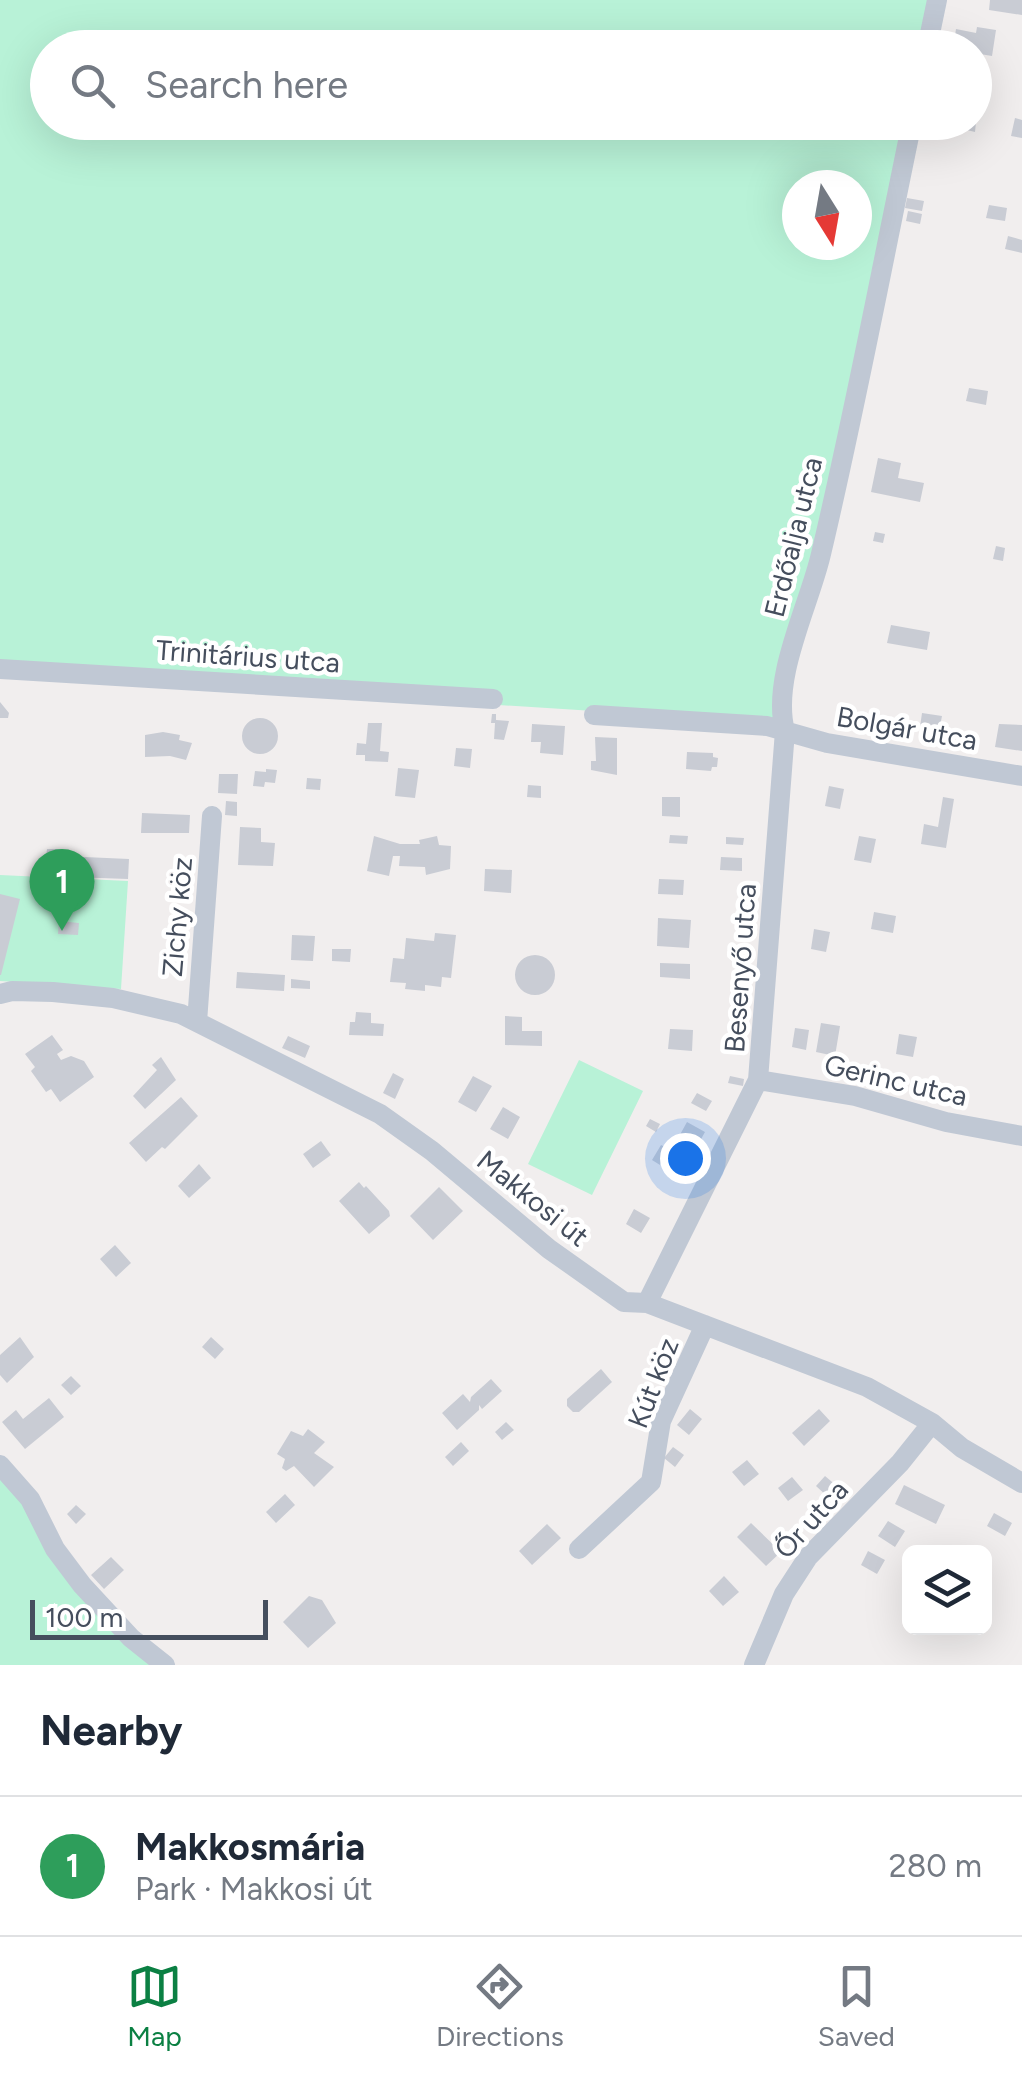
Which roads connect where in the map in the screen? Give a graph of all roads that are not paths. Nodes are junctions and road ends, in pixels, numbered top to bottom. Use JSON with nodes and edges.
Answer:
{"nodes":[{"id":1,"x":937,"y":0,"type":"edge"},
{"id":2,"x":931,"y":30,"type":"edge"},
{"id":3,"x":908,"y":140,"type":"edge"},
{"id":4,"x":0,"y":669,"type":"edge"},
{"id":5,"x":493,"y":699,"type":"dead end"},
{"id":6,"x":594,"y":715,"type":"dead end"},
{"id":7,"x":784,"y":731,"type":"junction"},
{"id":8,"x":1022,"y":776,"type":"edge"},
{"id":9,"x":212,"y":816,"type":"dead end"},
{"id":10,"x":0,"y":994,"type":"edge"},
{"id":11,"x":196,"y":1022,"type":"junction"},
{"id":12,"x":758,"y":1080,"type":"junction"},
{"id":13,"x":1022,"y":1136,"type":"edge"},
{"id":14,"x":647,"y":1303,"type":"junction"},
{"id":15,"x":706,"y":1325,"type":"junction"},
{"id":16,"x":932,"y":1423,"type":"junction"},
{"id":17,"x":0,"y":1465,"type":"edge"},
{"id":18,"x":1022,"y":1483,"type":"edge"},
{"id":19,"x":579,"y":1550,"type":"dead end"},
{"id":20,"x":165,"y":1665,"type":"edge"},
{"id":21,"x":754,"y":1665,"type":"edge"}],
"edges":[{"from":1,"to":2,"type":"street"},
{"from":3,"to":7,"type":"street","name":"Erdőalja utca"},
{"from":4,"to":5,"type":"street","name":"Trinitárius utca"},
{"from":6,"to":7,"type":"street"},
{"from":7,"to":8,"type":"street","name":"Bolgár utca"},
{"from":7,"to":12,"type":"street","name":"Besenyő utca"},
{"from":9,"to":11,"type":"street","name":"Zichy köz"},
{"from":10,"to":11,"type":"street","name":"Makkosi út"},
{"from":11,"to":14,"type":"street","name":"Makkosi út"},
{"from":12,"to":13,"type":"street","name":"Gerinc utca"},
{"from":12,"to":14,"type":"street","name":"Besenyő utca"},
{"from":14,"to":15,"type":"street","name":"Makkosi út"},
{"from":15,"to":16,"type":"street","name":"Makkosi út"},
{"from":15,"to":19,"type":"street","name":"Kút köz"},
{"from":16,"to":18,"type":"street","name":"Makkosi út"},
{"from":16,"to":21,"type":"street","name":"Őr utca"},
{"from":17,"to":20,"type":"street"}]}
